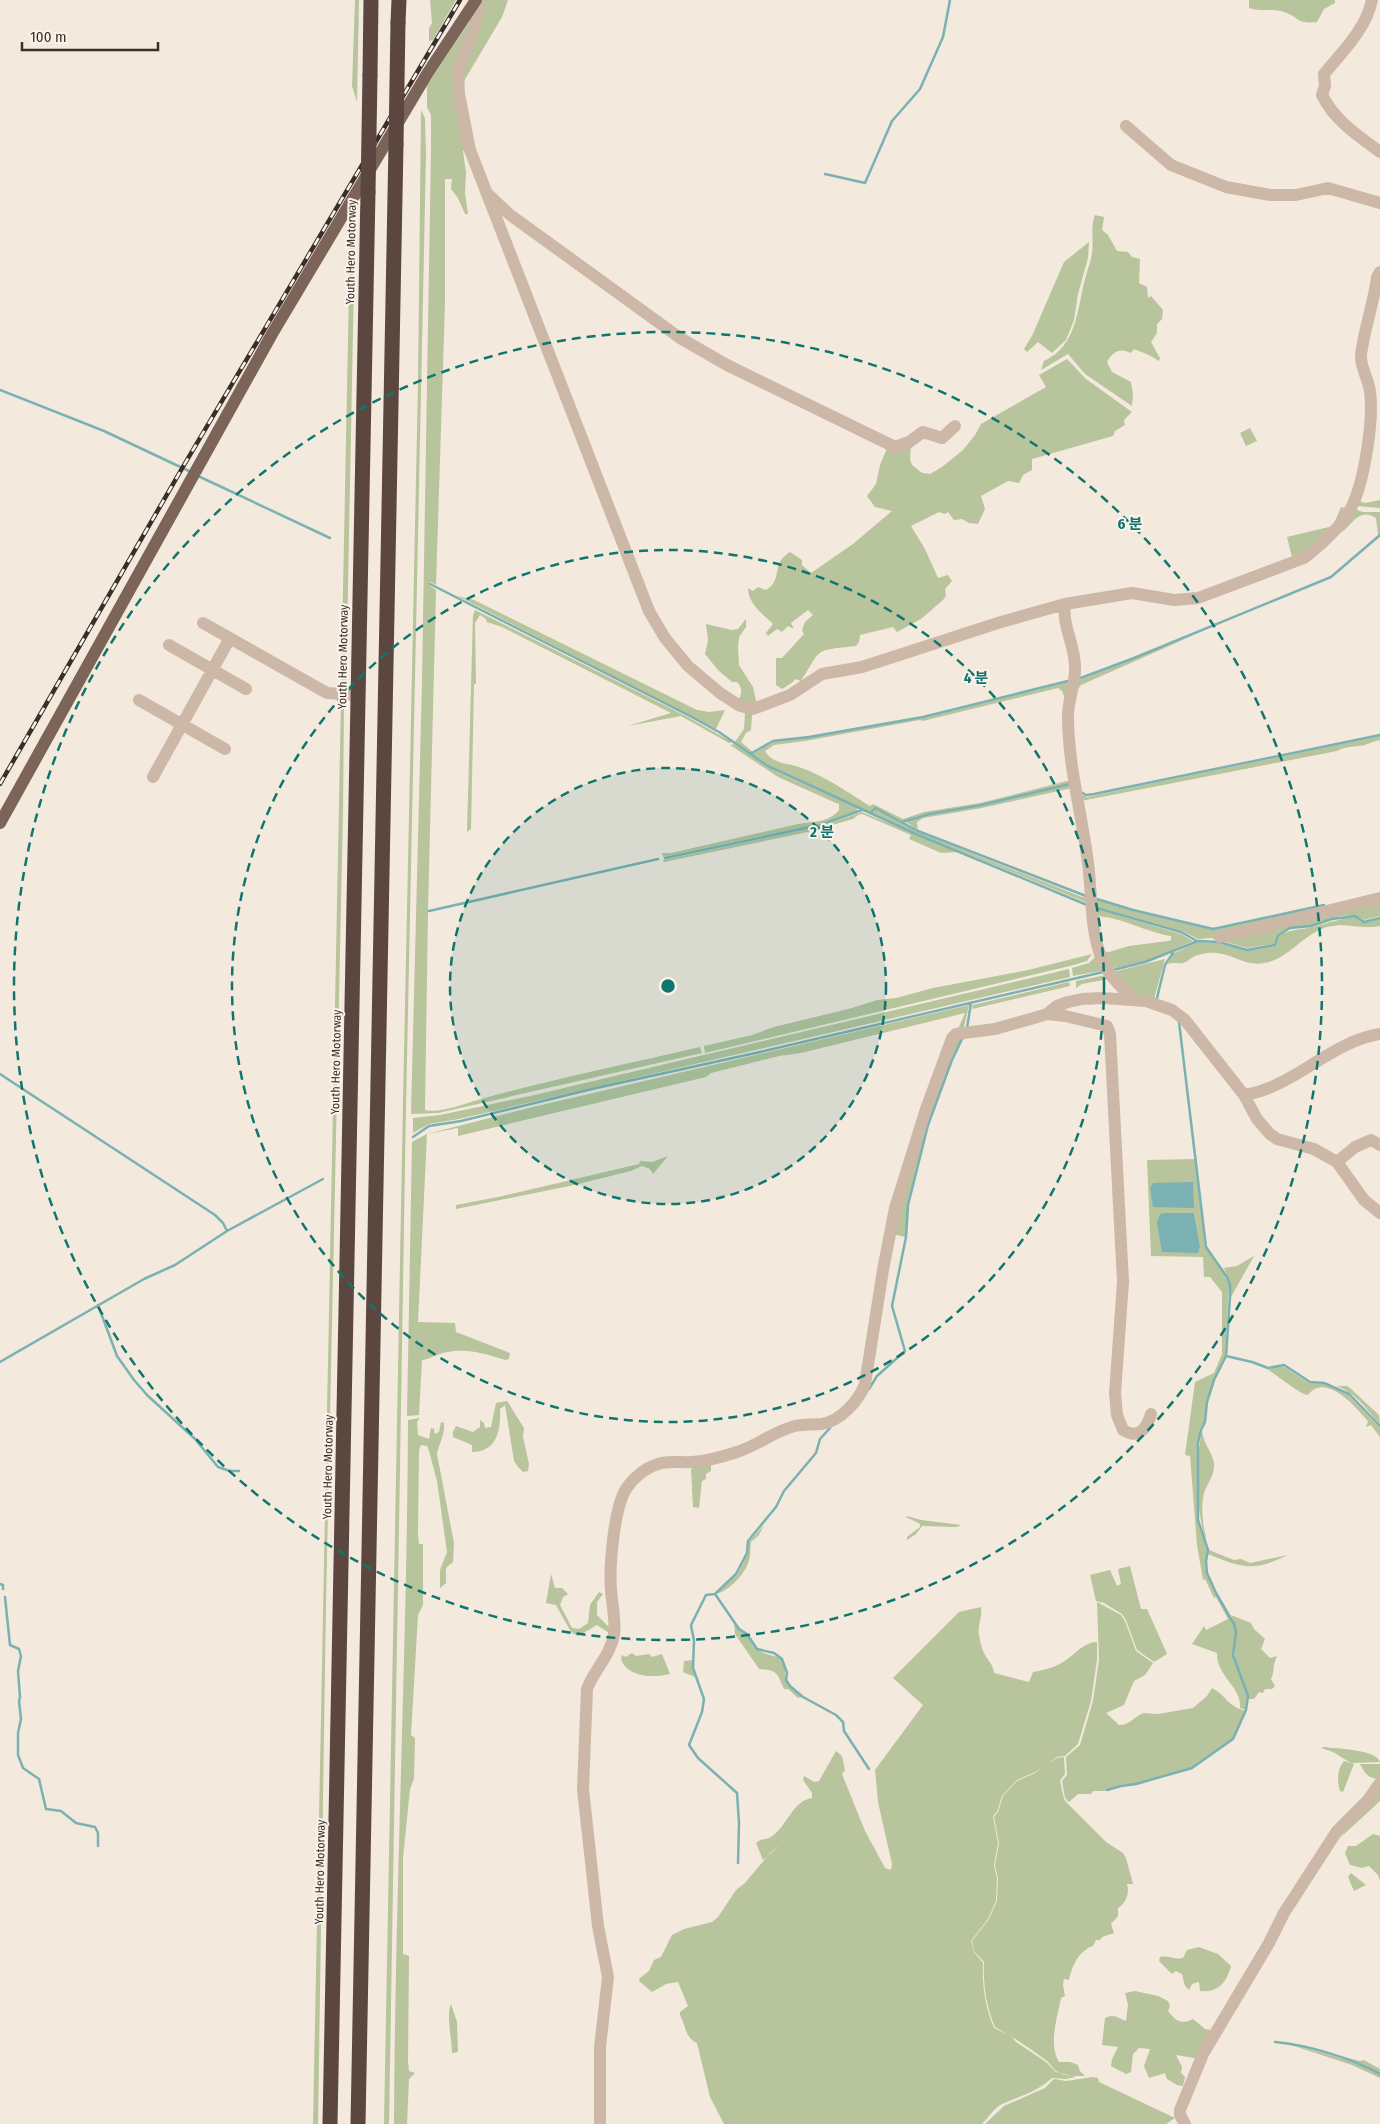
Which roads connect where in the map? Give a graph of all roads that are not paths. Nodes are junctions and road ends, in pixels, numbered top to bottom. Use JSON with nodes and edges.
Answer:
{"nodes":[{"id":1,"x":371,"y":0,"type":"edge"},
{"id":2,"x":399,"y":0,"type":"edge"},
{"id":3,"x":477,"y":0,"type":"edge"},
{"id":4,"x":1372,"y":0,"type":"edge"},
{"id":5,"x":1126,"y":126,"type":"dead end"},
{"id":6,"x":1380,"y":152,"type":"edge"},
{"id":7,"x":486,"y":193,"type":"junction"},
{"id":8,"x":1380,"y":202,"type":"edge"},
{"id":9,"x":1380,"y":272,"type":"edge"},
{"id":10,"x":955,"y":426,"type":"dead end"},
{"id":11,"x":1064,"y":604,"type":"junction"},
{"id":12,"x":203,"y":623,"type":"dead end"},
{"id":13,"x":230,"y":638,"type":"junction"},
{"id":14,"x":169,"y":645,"type":"dead end"},
{"id":15,"x":212,"y":670,"type":"junction"},
{"id":16,"x":246,"y":689,"type":"dead end"},
{"id":17,"x":358,"y":695,"type":"junction"},
{"id":18,"x":139,"y":700,"type":"dead end"},
{"id":19,"x":182,"y":725,"type":"junction"},
{"id":20,"x":225,"y":749,"type":"dead end"},
{"id":21,"x":153,"y":777,"type":"dead end"},
{"id":22,"x":0,"y":823,"type":"edge"},
{"id":23,"x":1380,"y":898,"type":"edge"},
{"id":24,"x":1220,"y":937,"type":"dead end"},
{"id":25,"x":1133,"y":999,"type":"junction"},
{"id":26,"x":1047,"y":1014,"type":"junction"},
{"id":27,"x":1380,"y":1034,"type":"edge"},
{"id":28,"x":1244,"y":1095,"type":"junction"},
{"id":29,"x":1380,"y":1145,"type":"edge"},
{"id":30,"x":1337,"y":1162,"type":"junction"},
{"id":31,"x":1380,"y":1213,"type":"edge"},
{"id":32,"x":1150,"y":1414,"type":"dead end"},
{"id":33,"x":1380,"y":1783,"type":"edge"},
{"id":34,"x":330,"y":2124,"type":"edge"},
{"id":35,"x":358,"y":2124,"type":"edge"},
{"id":36,"x":600,"y":2124,"type":"edge"},
{"id":37,"x":1185,"y":2124,"type":"edge"}],
"edges":[{"from":1,"to":17,"type":"highway","name":"Youth Hero Motorway","bridge":true},
{"from":2,"to":35,"type":"highway","bridge":true},
{"from":3,"to":7,"type":"street"},
{"from":3,"to":22,"type":"main road"},
{"from":4,"to":6,"type":"street"},
{"from":5,"to":8,"type":"street"},
{"from":7,"to":10,"type":"street"},
{"from":7,"to":11,"type":"street"},
{"from":9,"to":11,"type":"street"},
{"from":11,"to":25,"type":"street"},
{"from":12,"to":13,"type":"street"},
{"from":13,"to":15,"type":"street"},
{"from":13,"to":17,"type":"street"},
{"from":14,"to":15,"type":"street"},
{"from":15,"to":16,"type":"street"},
{"from":15,"to":19,"type":"street"},
{"from":17,"to":34,"type":"highway","name":"Youth Hero Motorway"},
{"from":18,"to":19,"type":"street"},
{"from":19,"to":20,"type":"street"},
{"from":19,"to":21,"type":"street"},
{"from":23,"to":24,"type":"street"},
{"from":25,"to":26,"type":"street"},
{"from":25,"to":28,"type":"street"},
{"from":26,"to":32,"type":"street"},
{"from":26,"to":36,"type":"street"},
{"from":27,"to":28,"type":"street"},
{"from":28,"to":30,"type":"street"},
{"from":29,"to":30,"type":"street"},
{"from":30,"to":31,"type":"street"},
{"from":33,"to":37,"type":"street"}]}
